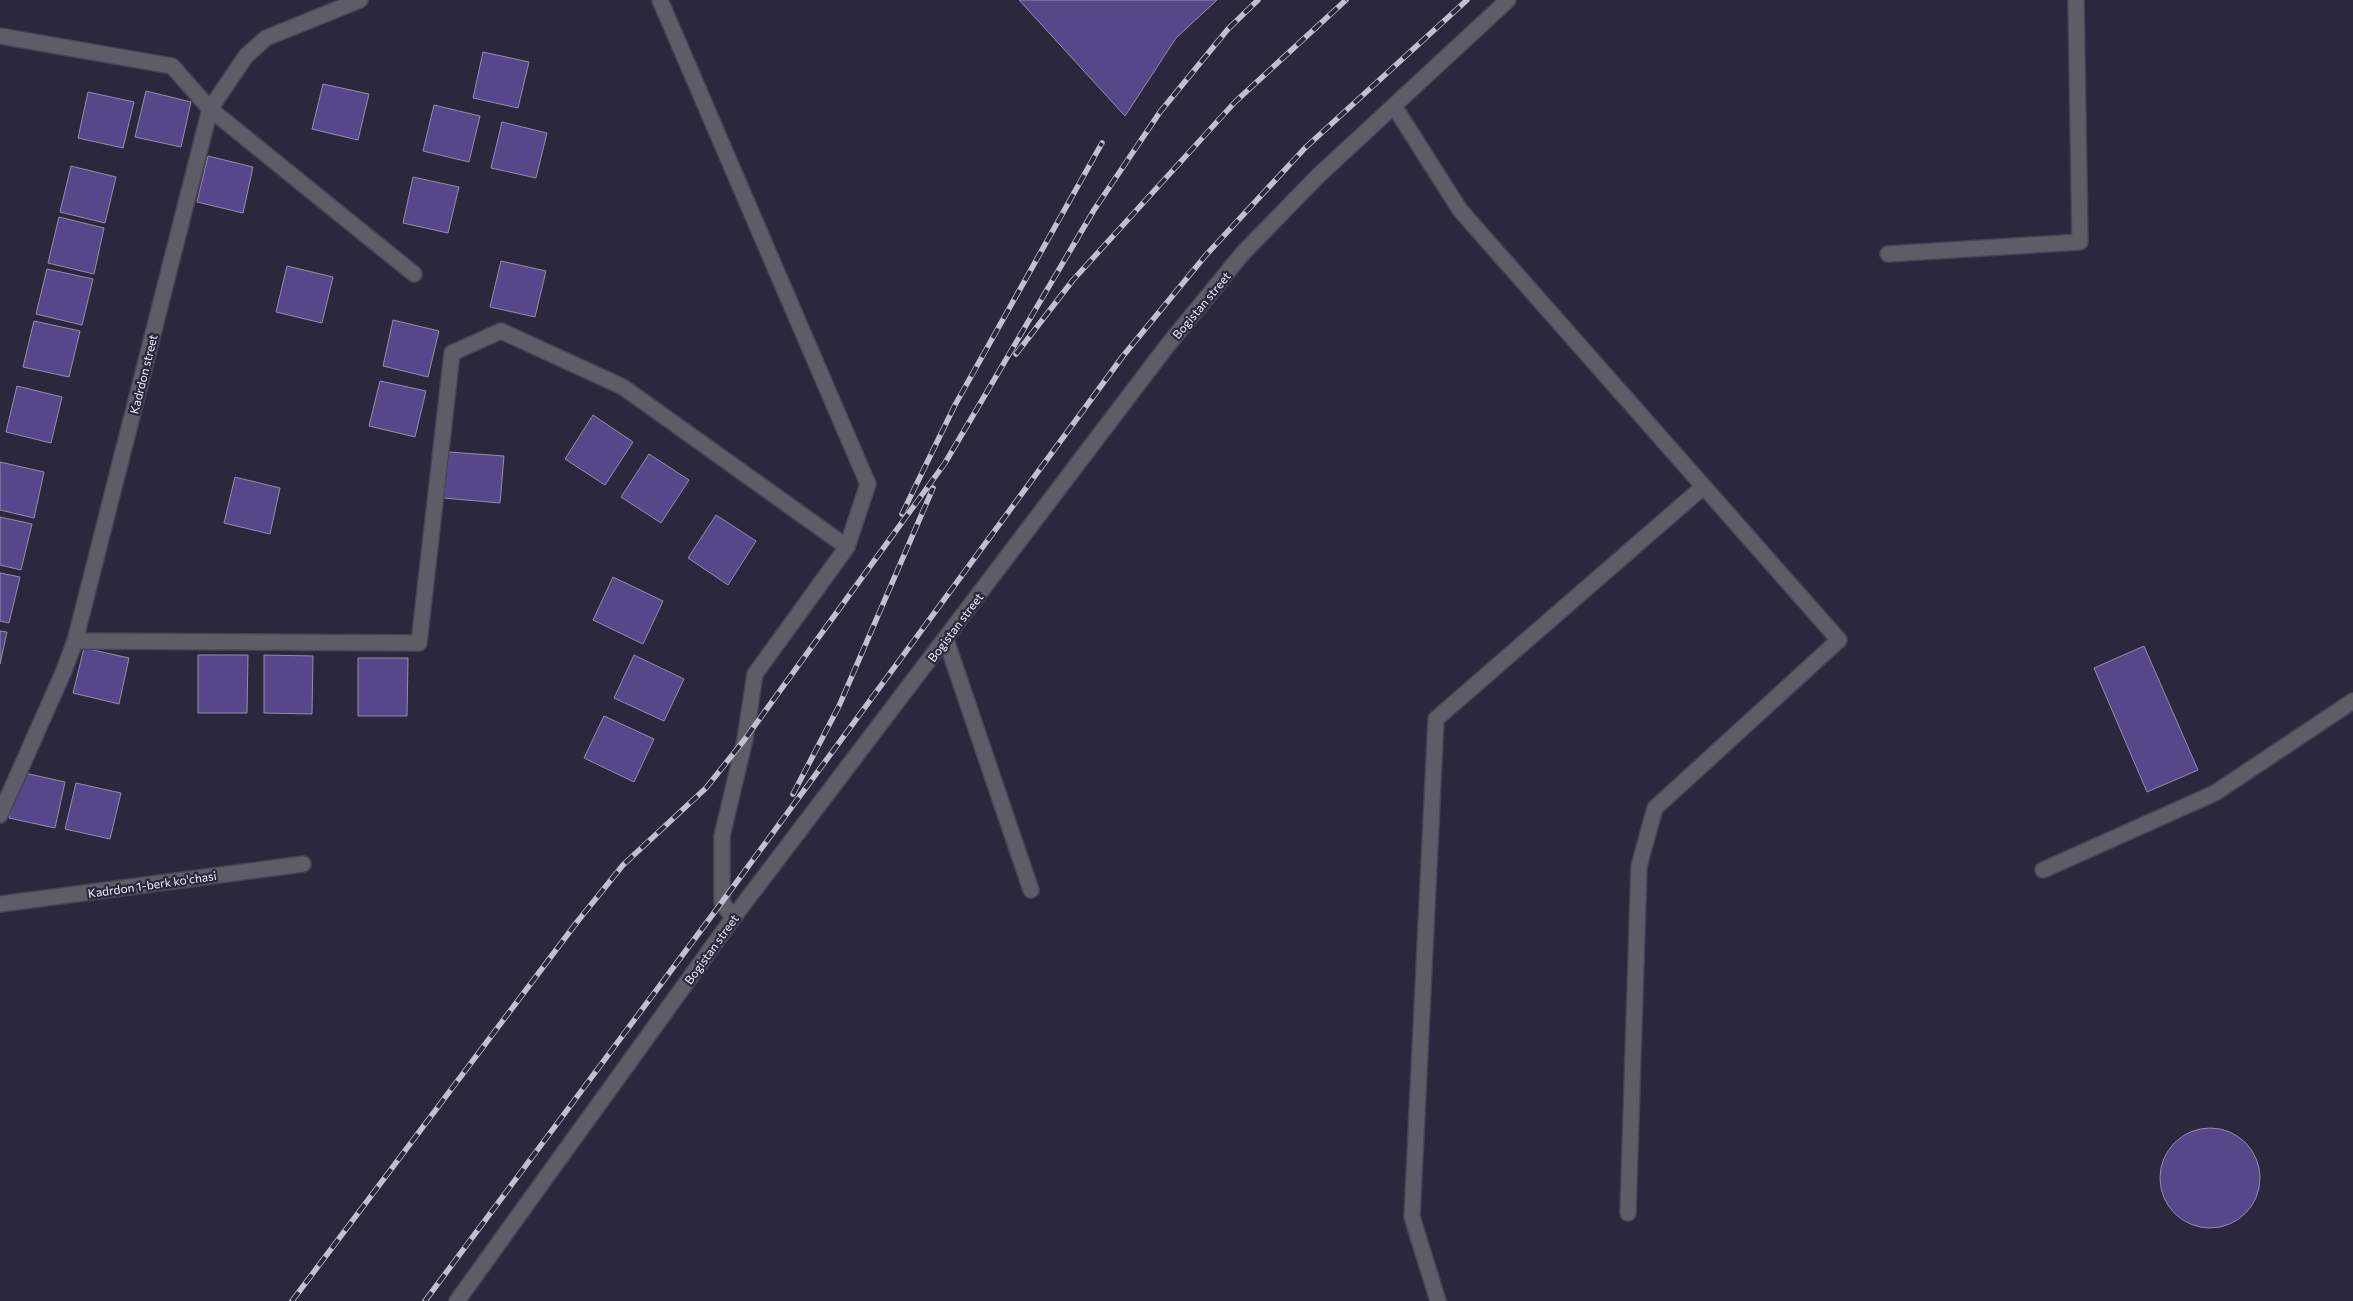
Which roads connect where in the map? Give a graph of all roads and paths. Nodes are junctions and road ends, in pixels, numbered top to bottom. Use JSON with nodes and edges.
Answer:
{"nodes":[{"id":1,"x":360,"y":0,"type":"edge"},
{"id":2,"x":660,"y":0,"type":"edge"},
{"id":3,"x":1508,"y":0,"type":"edge"},
{"id":4,"x":2076,"y":0,"type":"edge"},
{"id":5,"x":0,"y":36,"type":"edge"},
{"id":6,"x":1394,"y":106,"type":"junction"},
{"id":7,"x":210,"y":109,"type":"junction"},
{"id":8,"x":1888,"y":254,"type":"dead end"},
{"id":9,"x":414,"y":274,"type":"dead end"},
{"id":10,"x":1702,"y":487,"type":"junction"},
{"id":11,"x":847,"y":547,"type":"junction"},
{"id":12,"x":946,"y":640,"type":"junction"},
{"id":13,"x":74,"y":642,"type":"junction"},
{"id":14,"x":2353,"y":701,"type":"edge"},
{"id":15,"x":0,"y":815,"type":"edge"},
{"id":16,"x":303,"y":864,"type":"dead end"},
{"id":17,"x":2043,"y":870,"type":"dead end"},
{"id":18,"x":1031,"y":890,"type":"dead end"},
{"id":19,"x":0,"y":904,"type":"edge"},
{"id":20,"x":733,"y":918,"type":"junction"},
{"id":21,"x":1628,"y":1213,"type":"dead end"},
{"id":22,"x":457,"y":1301,"type":"edge"},
{"id":23,"x":1438,"y":1301,"type":"edge"}],
"edges":[{"from":1,"to":7,"type":"street","name":"Kadrdon street"},
{"from":2,"to":11,"type":"street"},
{"from":3,"to":6,"type":"street","name":"Bogistan street"},
{"from":4,"to":8,"type":"street"},
{"from":5,"to":7,"type":"street"},
{"from":6,"to":10,"type":"street"},
{"from":6,"to":12,"type":"street","name":"Bogistan street"},
{"from":7,"to":9,"type":"street"},
{"from":7,"to":13,"type":"street","name":"Kadrdon street"},
{"from":10,"to":21,"type":"street"},
{"from":10,"to":23,"type":"street"},
{"from":11,"to":13,"type":"street"},
{"from":11,"to":20,"type":"street"},
{"from":12,"to":18,"type":"street"},
{"from":12,"to":20,"type":"street","name":"Bogistan street"},
{"from":13,"to":15,"type":"street","name":"Kadrdon street"},
{"from":14,"to":17,"type":"street"},
{"from":16,"to":19,"type":"street","name":"Kadrdon 1-berk ko'chasi"},
{"from":20,"to":22,"type":"street","name":"Bogistan street"}]}
